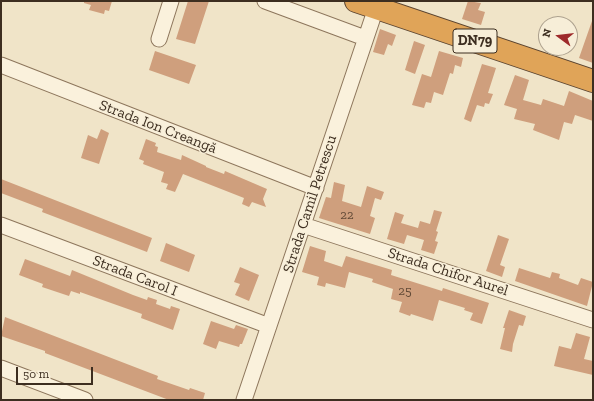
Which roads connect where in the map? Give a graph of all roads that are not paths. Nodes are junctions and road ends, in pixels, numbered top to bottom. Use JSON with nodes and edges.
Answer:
{"nodes":[{"id":1,"x":172,"y":1,"type":"edge"},
{"id":2,"x":265,"y":1,"type":"edge"},
{"id":3,"x":366,"y":4,"type":"edge"},
{"id":4,"x":365,"y":38,"type":"junction"},
{"id":5,"x":159,"y":39,"type":"dead end"},
{"id":6,"x":1,"y":65,"type":"edge"},
{"id":7,"x":593,"y":81,"type":"edge"},
{"id":8,"x":316,"y":188,"type":"junction"},
{"id":9,"x":1,"y":225,"type":"edge"},
{"id":10,"x":303,"y":225,"type":"junction"},
{"id":11,"x":593,"y":320,"type":"edge"},
{"id":12,"x":269,"y":326,"type":"junction"},
{"id":13,"x":1,"y":368,"type":"edge"},
{"id":14,"x":85,"y":400,"type":"edge"},
{"id":15,"x":244,"y":400,"type":"edge"}],
"edges":[{"from":1,"to":5,"type":"street"},
{"from":2,"to":4,"type":"street"},
{"from":3,"to":4,"type":"street","name":"Strada Camil Petrescu"},
{"from":3,"to":7,"type":"highway","number":"DN79"},
{"from":4,"to":8,"type":"street","name":"Strada Camil Petrescu"},
{"from":6,"to":8,"type":"street","name":"Strada Ion Creangă"},
{"from":8,"to":10,"type":"street","name":"Strada Camil Petrescu"},
{"from":9,"to":12,"type":"street","name":"Strada Carol I"},
{"from":10,"to":11,"type":"street","name":"Strada Chifor Aurel"},
{"from":10,"to":12,"type":"street","name":"Strada Camil Petrescu"},
{"from":12,"to":15,"type":"street","name":"Strada Camil Petrescu"},
{"from":13,"to":14,"type":"street"}]}
